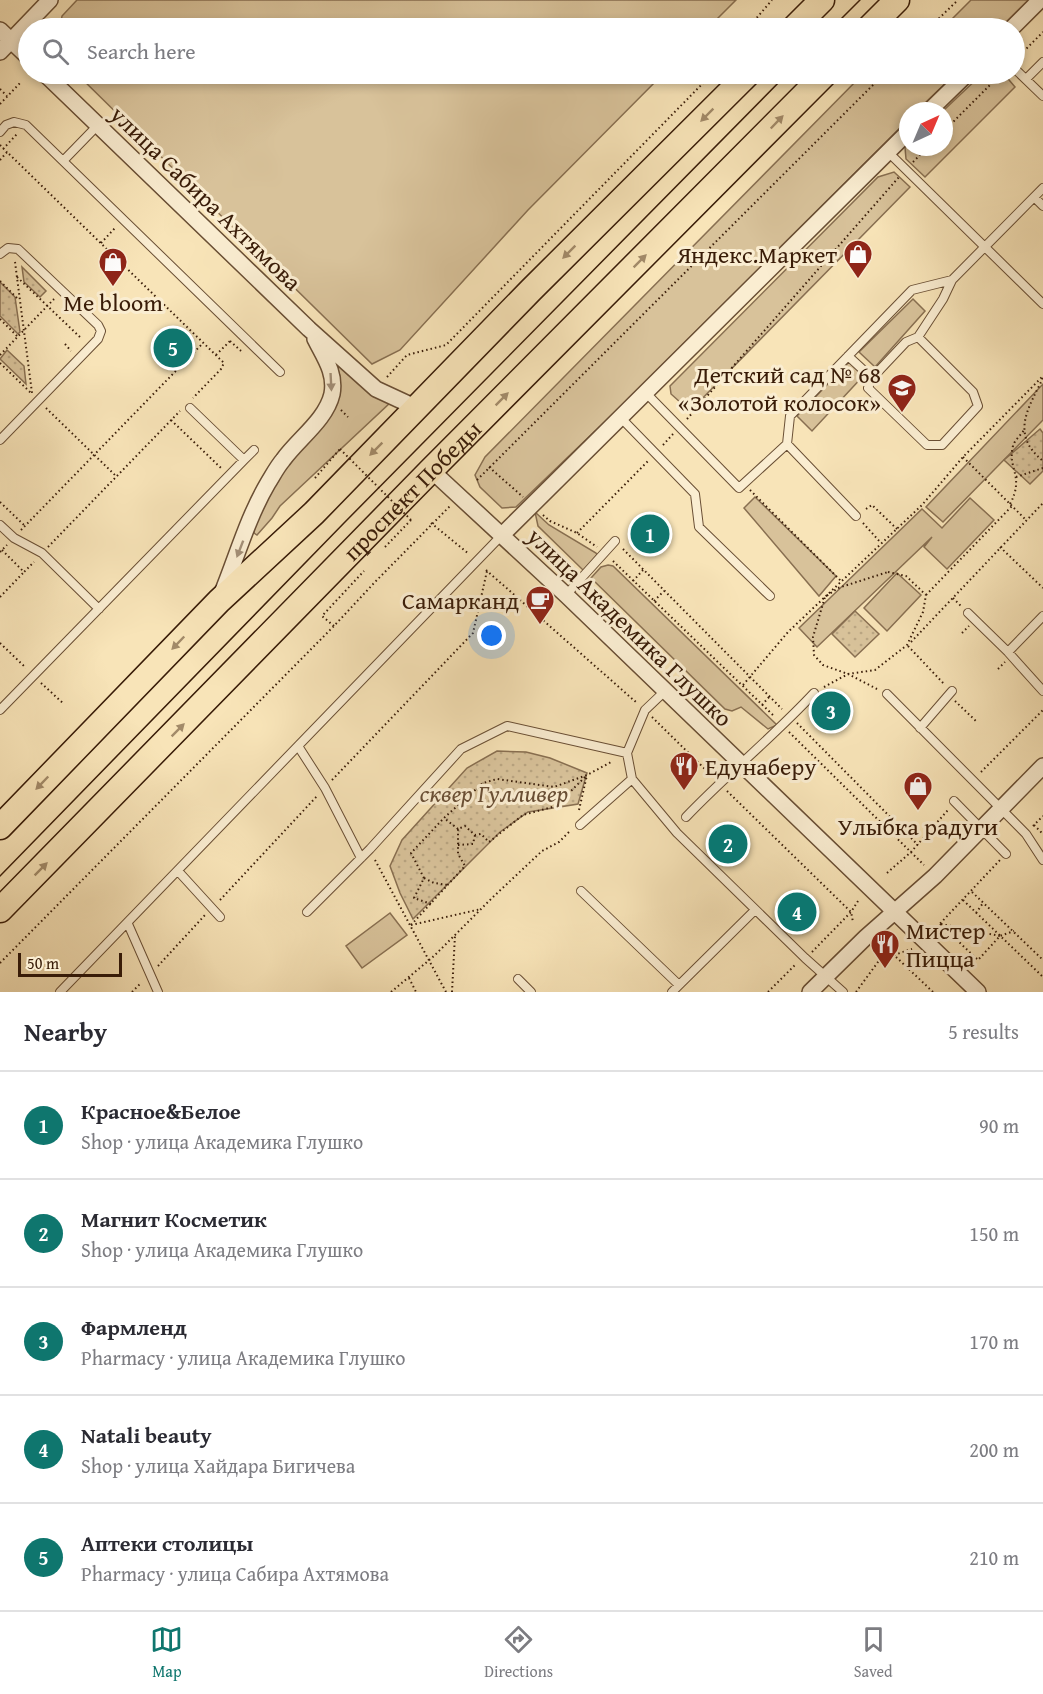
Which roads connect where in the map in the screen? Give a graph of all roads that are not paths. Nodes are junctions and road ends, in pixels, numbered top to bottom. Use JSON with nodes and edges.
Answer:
{"nodes":[{"id":1,"x":50,"y":0,"type":"edge"},
{"id":2,"x":822,"y":0,"type":"edge"},
{"id":3,"x":897,"y":0,"type":"edge"},
{"id":4,"x":1040,"y":0,"type":"edge"},
{"id":5,"x":27,"y":18,"type":"edge"},
{"id":6,"x":804,"y":18,"type":"edge"},
{"id":7,"x":879,"y":18,"type":"edge"},
{"id":8,"x":1022,"y":18,"type":"edge"},
{"id":9,"x":18,"y":25,"type":"edge"},
{"id":10,"x":6,"y":35,"type":"edge"},
{"id":11,"x":18,"y":47,"type":"edge"},
{"id":12,"x":0,"y":52,"type":"edge"},
{"id":13,"x":1043,"y":62,"type":"edge"},
{"id":14,"x":1026,"y":79,"type":"joint"},
{"id":15,"x":55,"y":84,"type":"edge"},
{"id":16,"x":738,"y":84,"type":"edge"},
{"id":17,"x":815,"y":84,"type":"edge"},
{"id":18,"x":957,"y":84,"type":"edge"},
{"id":19,"x":1043,"y":96,"type":"edge"},
{"id":20,"x":938,"y":102,"type":"edge"},
{"id":21,"x":98,"y":125,"type":"junction"},
{"id":22,"x":0,"y":132,"type":"edge"},
{"id":23,"x":899,"y":141,"type":"edge"},
{"id":24,"x":888,"y":152,"type":"junction"},
{"id":25,"x":63,"y":161,"type":"junction"},
{"id":26,"x":1043,"y":188,"type":"edge"},
{"id":27,"x":1034,"y":197,"type":"junction"},
{"id":28,"x":1043,"y":206,"type":"edge"},
{"id":29,"x":983,"y":247,"type":"junction"},
{"id":30,"x":0,"y":254,"type":"edge"},
{"id":31,"x":952,"y":280,"type":"junction"},
{"id":32,"x":1043,"y":304,"type":"edge"},
{"id":33,"x":309,"y":329,"type":"junction"},
{"id":34,"x":918,"y":337,"type":"junction"},
{"id":35,"x":848,"y":356,"type":"junction"},
{"id":36,"x":280,"y":372,"type":"dead end"},
{"id":37,"x":872,"y":378,"type":"junction"},
{"id":38,"x":645,"y":393,"type":"junction"},
{"id":39,"x":190,"y":408,"type":"dead end"},
{"id":40,"x":417,"y":408,"type":"junction"},
{"id":41,"x":620,"y":417,"type":"junction"},
{"id":42,"x":0,"y":440,"type":"edge"},
{"id":43,"x":787,"y":444,"type":"junction"},
{"id":44,"x":254,"y":450,"type":"dead end"},
{"id":45,"x":244,"y":460,"type":"junction"},
{"id":46,"x":431,"y":470,"type":"junction"},
{"id":47,"x":856,"y":516,"type":"road end"},
{"id":48,"x":0,"y":525,"type":"edge"},
{"id":49,"x":502,"y":535,"type":"junction"},
{"id":50,"x":615,"y":541,"type":"road end"},
{"id":51,"x":566,"y":595,"type":"junction"},
{"id":52,"x":770,"y":596,"type":"dead end"},
{"id":53,"x":219,"y":601,"type":"junction"},
{"id":54,"x":99,"y":609,"type":"junction"},
{"id":55,"x":968,"y":613,"type":"dead end"},
{"id":56,"x":1043,"y":616,"type":"edge"},
{"id":57,"x":1008,"y":651,"type":"junction"},
{"id":58,"x":1043,"y":690,"type":"edge"},
{"id":59,"x":664,"y":691,"type":"junction"},
{"id":60,"x":813,"y":693,"type":"road end"},
{"id":61,"x":950,"y":693,"type":"road end"},
{"id":62,"x":887,"y":694,"type":"road end"},
{"id":63,"x":0,"y":710,"type":"edge"},
{"id":64,"x":920,"y":728,"type":"junction"},
{"id":65,"x":298,"y":746,"type":"junction"},
{"id":66,"x":627,"y":753,"type":"junction"},
{"id":67,"x":741,"y":765,"type":"junction"},
{"id":68,"x":1043,"y":766,"type":"edge"},
{"id":69,"x":632,"y":779,"type":"junction"},
{"id":70,"x":954,"y":801,"type":"road end"},
{"id":71,"x":999,"y":809,"type":"junction"},
{"id":72,"x":686,"y":817,"type":"dead end"},
{"id":73,"x":578,"y":826,"type":"road end"},
{"id":74,"x":0,"y":827,"type":"edge"},
{"id":75,"x":981,"y":829,"type":"junction"},
{"id":76,"x":1006,"y":854,"type":"road end"},
{"id":77,"x":361,"y":858,"type":"junction"},
{"id":78,"x":1043,"y":860,"type":"edge"},
{"id":79,"x":178,"y":871,"type":"junction"},
{"id":80,"x":581,"y":891,"type":"dead end"},
{"id":81,"x":0,"y":910,"type":"edge"},
{"id":82,"x":755,"y":910,"type":"junction"},
{"id":83,"x":895,"y":910,"type":"junction"},
{"id":84,"x":307,"y":912,"type":"dead end"},
{"id":85,"x":220,"y":917,"type":"dead end"},
{"id":86,"x":128,"y":924,"type":"junction"},
{"id":87,"x":826,"y":976,"type":"junction"},
{"id":88,"x":518,"y":979,"type":"dead end"},
{"id":89,"x":679,"y":985,"type":"junction"},
{"id":90,"x":60,"y":992,"type":"edge"},
{"id":91,"x":158,"y":992,"type":"edge"},
{"id":92,"x":531,"y":992,"type":"edge"},
{"id":93,"x":672,"y":992,"type":"edge"},
{"id":94,"x":810,"y":992,"type":"edge"},
{"id":95,"x":843,"y":992,"type":"edge"},
{"id":96,"x":978,"y":992,"type":"edge"}],
"edges":[{"from":1,"to":5,"type":"street"},
{"from":2,"to":6,"type":"main road"},
{"from":3,"to":7,"type":"main road"},
{"from":4,"to":8,"type":"street"},
{"from":9,"to":10,"type":"street"},
{"from":10,"to":11,"type":"street"},
{"from":10,"to":12,"type":"street"},
{"from":13,"to":14,"type":"lane"},
{"from":14,"to":19,"type":"lane"},
{"from":15,"to":21,"type":"street","name":"улица Сабира Ахтямова"},
{"from":16,"to":40,"type":"main road","one_way":true},
{"from":46,"to":17,"type":"main road","name":"проспект Победы","one_way":true},
{"from":18,"to":20,"type":"street"},
{"from":21,"to":25,"type":"lane"},
{"from":21,"to":33,"type":"street","name":"улица Сабира Ахтямова"},
{"from":22,"to":25,"type":"lane"},
{"from":23,"to":24,"type":"street"},
{"from":24,"to":29,"type":"lane"},
{"from":24,"to":38,"type":"street"},
{"from":25,"to":36,"type":"lane"},
{"from":26,"to":27,"type":"lane"},
{"from":27,"to":28,"type":"lane"},
{"from":27,"to":29,"type":"lane"},
{"from":29,"to":31,"type":"lane"},
{"from":29,"to":32,"type":"lane"},
{"from":30,"to":42,"type":"lane"},
{"from":31,"to":34,"type":"lane"},
{"from":31,"to":35,"type":"lane"},
{"from":33,"to":40,"type":"street","name":"улица Сабира Ахтямова"},
{"from":33,"to":53,"type":"street","name":"улица Сабира Ахтямова","one_way":true},
{"from":34,"to":37,"type":"lane"},
{"from":34,"to":37,"type":"lane"},
{"from":35,"to":37,"type":"lane"},
{"from":35,"to":43,"type":"lane"},
{"from":38,"to":41,"type":"street"},
{"from":38,"to":43,"type":"lane"},
{"from":39,"to":45,"type":"lane"},
{"from":40,"to":53,"type":"main road","one_way":true},
{"from":41,"to":49,"type":"street"},
{"from":41,"to":52,"type":"lane"},
{"from":43,"to":47,"type":"lane"},
{"from":44,"to":45,"type":"lane"},
{"from":45,"to":54,"type":"lane"},
{"from":46,"to":49,"type":"street","name":"улица Академика Глушко"},
{"from":81,"to":46,"type":"main road","name":"проспект Победы","one_way":true},
{"from":48,"to":54,"type":"lane"},
{"from":49,"to":51,"type":"street","name":"улица Академика Глушко"},
{"from":49,"to":65,"type":"lane"},
{"from":50,"to":51,"type":"lane"},
{"from":51,"to":59,"type":"street","name":"улица Академика Глушко"},
{"from":53,"to":74,"type":"main road","one_way":true},
{"from":54,"to":63,"type":"lane"},
{"from":55,"to":57,"type":"lane"},
{"from":56,"to":57,"type":"lane"},
{"from":57,"to":58,"type":"lane"},
{"from":59,"to":66,"type":"lane"},
{"from":59,"to":67,"type":"street","name":"улица Академика Глушко"},
{"from":60,"to":67,"type":"lane"},
{"from":61,"to":64,"type":"lane"},
{"from":62,"to":64,"type":"lane"},
{"from":64,"to":71,"type":"lane"},
{"from":65,"to":77,"type":"lane"},
{"from":65,"to":79,"type":"lane"},
{"from":66,"to":69,"type":"lane"},
{"from":66,"to":77,"type":"lane"},
{"from":67,"to":72,"type":"lane"},
{"from":67,"to":83,"type":"street","name":"улица Академика Глушко"},
{"from":68,"to":71,"type":"street"},
{"from":69,"to":73,"type":"lane"},
{"from":69,"to":82,"type":"lane"},
{"from":70,"to":75,"type":"lane"},
{"from":71,"to":75,"type":"street"},
{"from":71,"to":78,"type":"lane"},
{"from":75,"to":76,"type":"lane"},
{"from":75,"to":83,"type":"street"},
{"from":77,"to":84,"type":"lane"},
{"from":79,"to":85,"type":"lane"},
{"from":79,"to":86,"type":"lane"},
{"from":80,"to":89,"type":"lane"},
{"from":82,"to":87,"type":"lane"},
{"from":82,"to":89,"type":"lane"},
{"from":83,"to":87,"type":"street"},
{"from":83,"to":96,"type":"street","name":"улица Академика Глушко"},
{"from":86,"to":90,"type":"lane"},
{"from":86,"to":91,"type":"lane"},
{"from":87,"to":94,"type":"street"},
{"from":87,"to":95,"type":"lane"},
{"from":88,"to":92,"type":"lane"},
{"from":89,"to":93,"type":"lane"}]}
